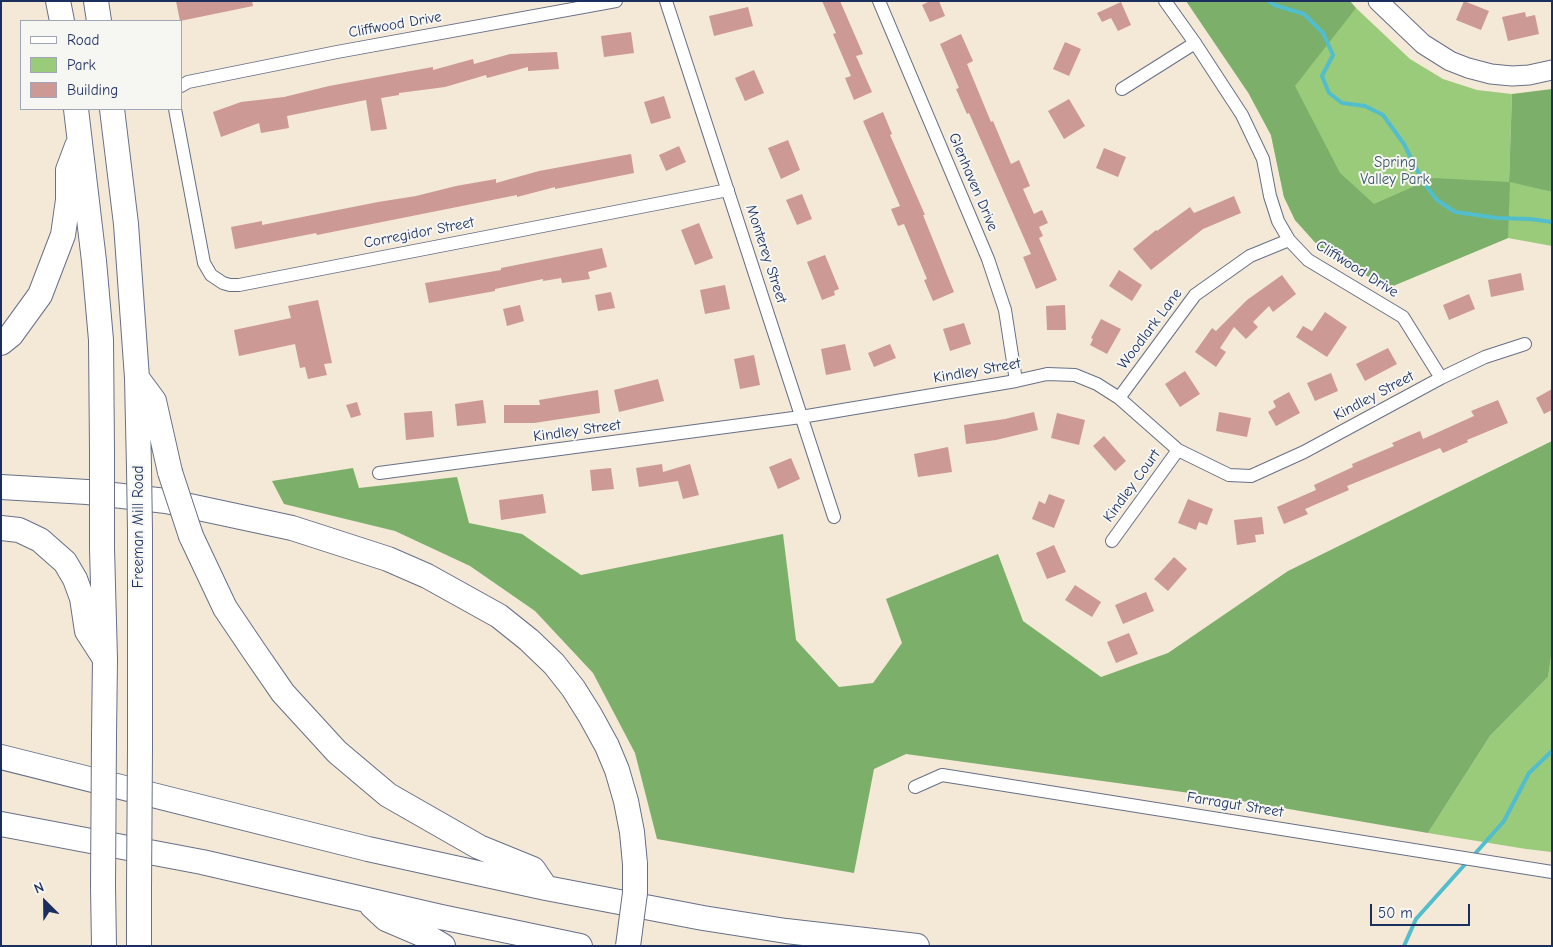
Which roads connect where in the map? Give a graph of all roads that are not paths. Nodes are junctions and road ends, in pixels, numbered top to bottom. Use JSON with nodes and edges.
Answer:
{"nodes":[{"id":1,"x":58,"y":1,"type":"edge"},
{"id":2,"x":96,"y":1,"type":"edge"},
{"id":3,"x":616,"y":1,"type":"edge"},
{"id":4,"x":666,"y":1,"type":"edge"},
{"id":5,"x":879,"y":1,"type":"edge"},
{"id":6,"x":1165,"y":1,"type":"edge"},
{"id":7,"x":1378,"y":1,"type":"edge"},
{"id":8,"x":62,"y":20,"type":"edge"},
{"id":9,"x":99,"y":20,"type":"edge"},
{"id":10,"x":1195,"y":43,"type":"junction"},
{"id":11,"x":1552,"y":70,"type":"edge"},
{"id":12,"x":182,"y":86,"type":"edge"},
{"id":13,"x":1122,"y":89,"type":"dead end"},
{"id":14,"x":76,"y":110,"type":"edge"},
{"id":15,"x":112,"y":110,"type":"edge"},
{"id":16,"x":175,"y":110,"type":"edge"},
{"id":17,"x":80,"y":138,"type":"junction"},
{"id":18,"x":728,"y":190,"type":"junction"},
{"id":19,"x":1289,"y":240,"type":"junction"},
{"id":20,"x":1,"y":342,"type":"edge"},
{"id":21,"x":1525,"y":344,"type":"dead end"},
{"id":22,"x":137,"y":378,"type":"junction"},
{"id":23,"x":1441,"y":378,"type":"junction"},
{"id":24,"x":1016,"y":381,"type":"junction"},
{"id":25,"x":1119,"y":398,"type":"junction"},
{"id":26,"x":801,"y":417,"type":"junction"},
{"id":27,"x":1178,"y":450,"type":"junction"},
{"id":28,"x":378,"y":474,"type":"dead end"},
{"id":29,"x":1,"y":487,"type":"edge"},
{"id":30,"x":834,"y":518,"type":"dead end"},
{"id":31,"x":1,"y":528,"type":"edge"},
{"id":32,"x":1112,"y":541,"type":"dead end"},
{"id":33,"x":105,"y":659,"type":"junction"},
{"id":34,"x":1,"y":758,"type":"edge"},
{"id":35,"x":915,"y":787,"type":"dead end"},
{"id":36,"x":1,"y":824,"type":"edge"},
{"id":37,"x":1552,"y":872,"type":"edge"},
{"id":38,"x":546,"y":888,"type":"junction"},
{"id":39,"x":365,"y":900,"type":"junction"},
{"id":40,"x":104,"y":946,"type":"edge"},
{"id":41,"x":139,"y":946,"type":"edge"},
{"id":42,"x":442,"y":946,"type":"edge"},
{"id":43,"x":580,"y":946,"type":"edge"},
{"id":44,"x":628,"y":946,"type":"edge"},
{"id":45,"x":917,"y":946,"type":"edge"}],
"edges":[{"from":1,"to":8,"type":"highway"},
{"from":2,"to":9,"type":"highway"},
{"from":3,"to":12,"type":"street","name":"Cliffwood Drive"},
{"from":4,"to":18,"type":"street","name":"Monterey Street"},
{"from":5,"to":24,"type":"street","name":"Glenhaven Drive"},
{"from":6,"to":10,"type":"street","name":"Cliffwood Drive"},
{"from":7,"to":11,"type":"street"},
{"from":10,"to":13,"type":"street"},
{"from":10,"to":19,"type":"street","name":"Cliffwood Drive"},
{"from":14,"to":17,"type":"highway"},
{"from":15,"to":22,"type":"highway","name":"Freeman Mill Road"},
{"from":16,"to":18,"type":"street","name":"Corregidor Street"},
{"from":17,"to":20,"type":"highway"},
{"from":17,"to":33,"type":"highway","bridge":true},
{"from":18,"to":26,"type":"street","name":"Monterey Street"},
{"from":19,"to":23,"type":"street","name":"Cliffwood Drive"},
{"from":19,"to":25,"type":"street","name":"Woodlark Lane"},
{"from":21,"to":23,"type":"street","name":"Kindley Street"},
{"from":22,"to":38,"type":"highway","bridge":true},
{"from":22,"to":41,"type":"highway","name":"Freeman Mill Road","bridge":true},
{"from":23,"to":27,"type":"street","name":"Kindley Street"},
{"from":24,"to":25,"type":"street","name":"Kindley Street"},
{"from":24,"to":26,"type":"street","name":"Kindley Street"},
{"from":25,"to":27,"type":"street","name":"Kindley Street"},
{"from":26,"to":28,"type":"street","name":"Kindley Street"},
{"from":26,"to":30,"type":"street","name":"Monterey Street"},
{"from":27,"to":32,"type":"street","name":"Kindley Court"},
{"from":29,"to":44,"type":"highway","bridge":true},
{"from":31,"to":33,"type":"highway"},
{"from":33,"to":40,"type":"highway","bridge":true},
{"from":34,"to":38,"type":"highway"},
{"from":35,"to":37,"type":"street","name":"Farragut Street"},
{"from":36,"to":39,"type":"highway"},
{"from":38,"to":45,"type":"highway"},
{"from":39,"to":42,"type":"highway"},
{"from":39,"to":43,"type":"highway"}]}
